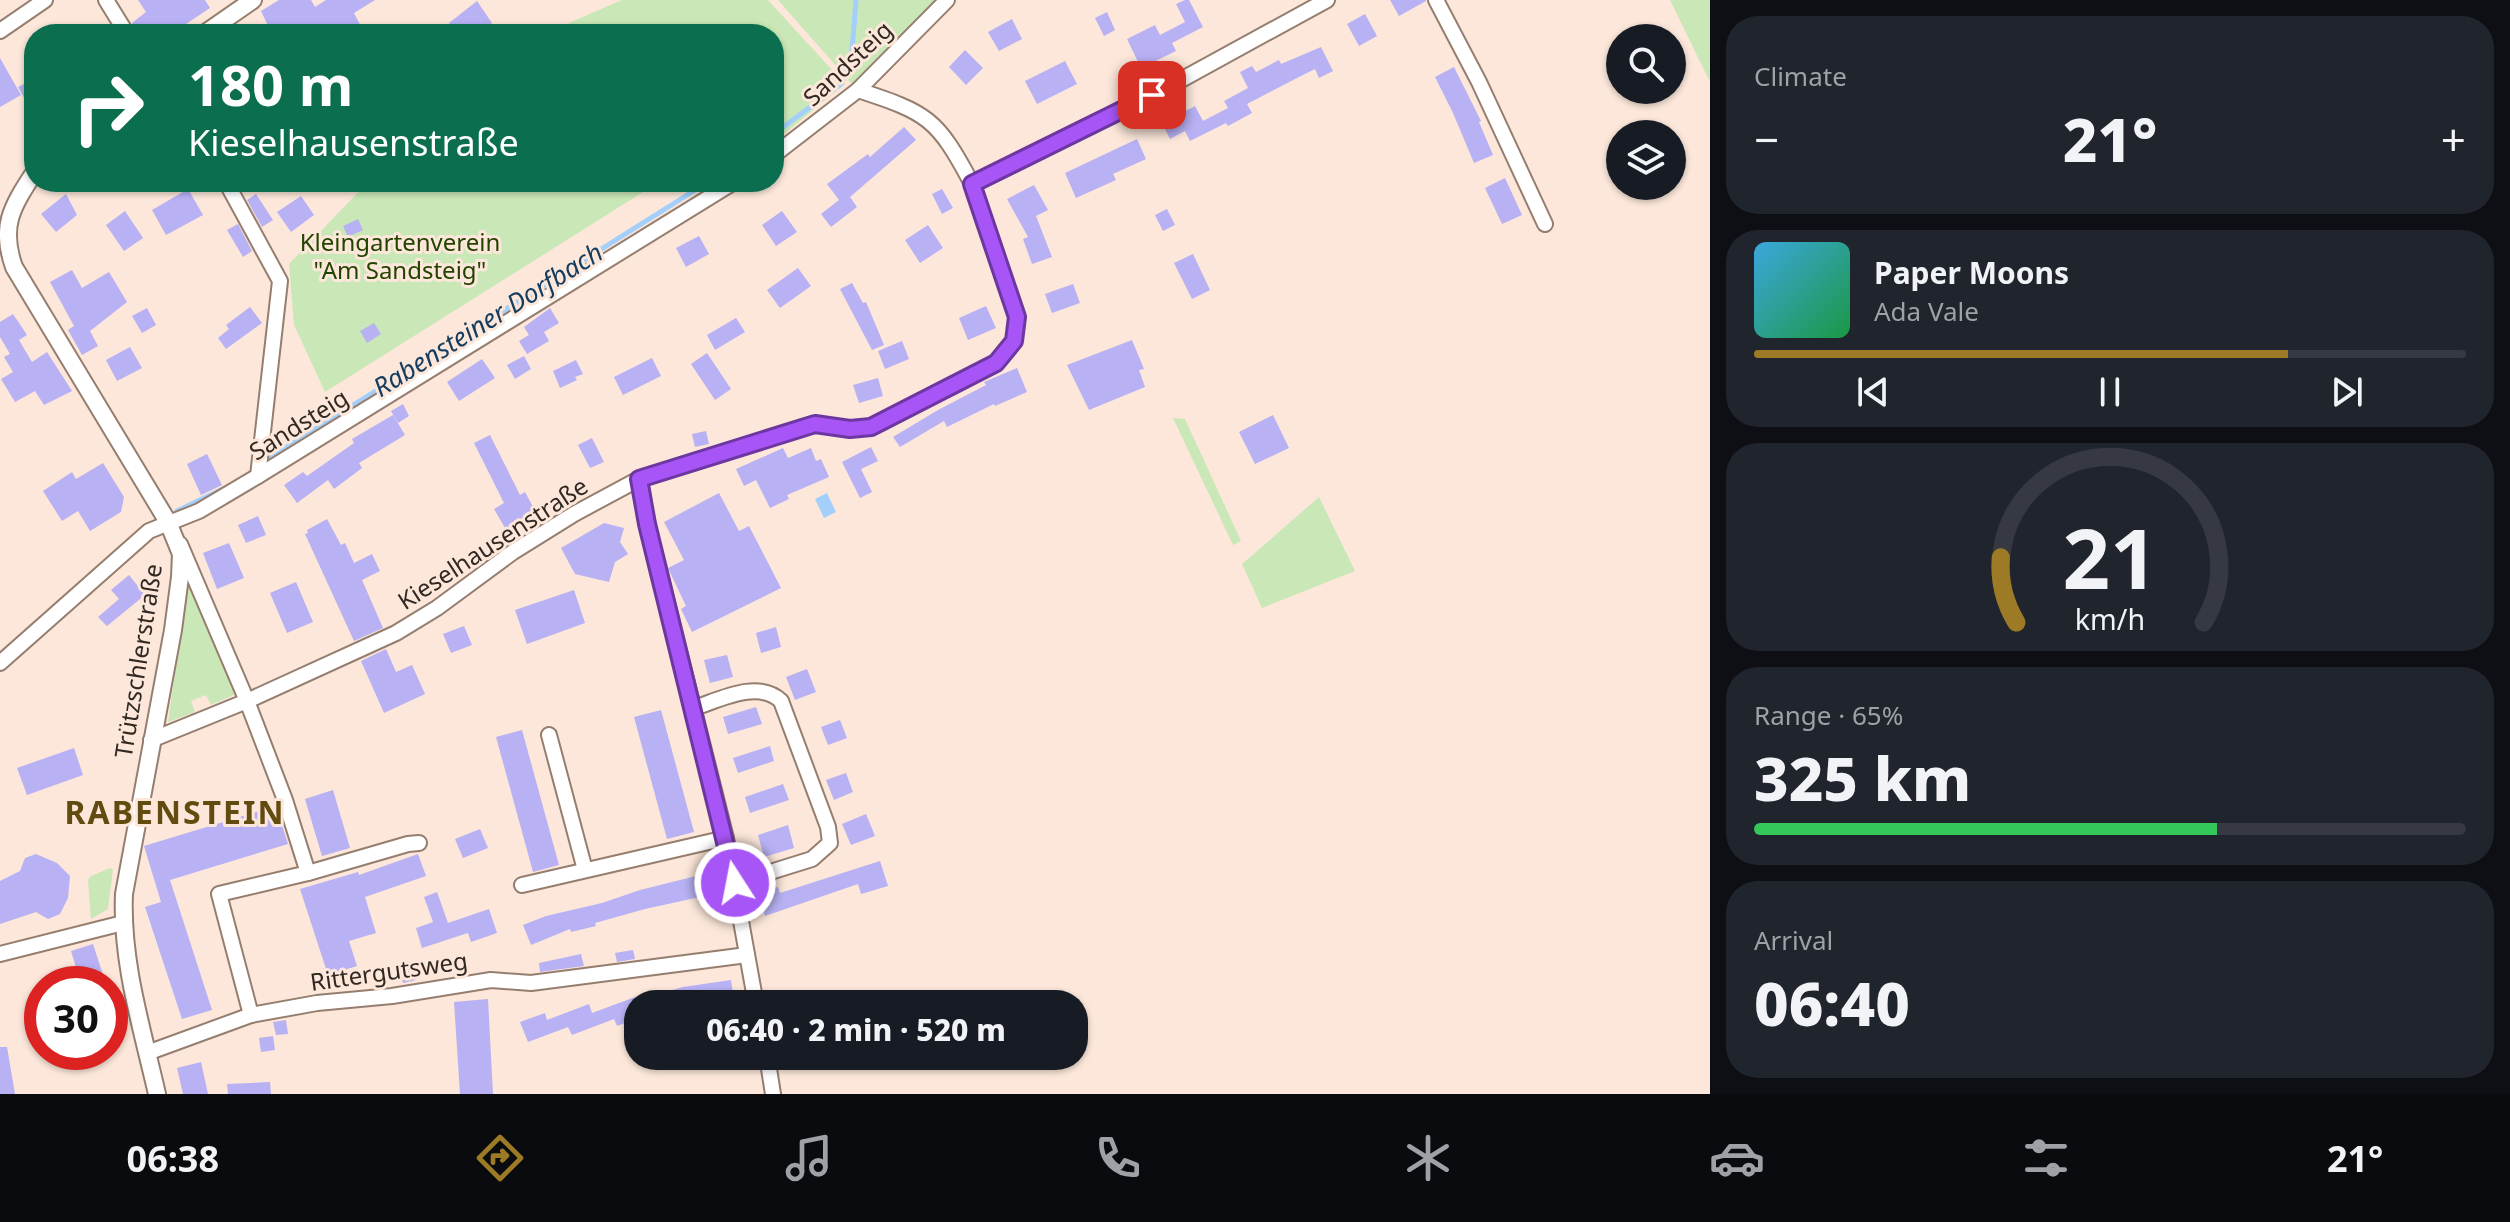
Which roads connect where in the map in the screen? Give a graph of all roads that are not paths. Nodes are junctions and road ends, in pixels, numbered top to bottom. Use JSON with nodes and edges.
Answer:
{"nodes":[{"id":1,"x":45,"y":0,"type":"edge"},
{"id":2,"x":106,"y":0,"type":"edge"},
{"id":3,"x":253,"y":0,"type":"edge"},
{"id":4,"x":947,"y":0,"type":"edge"},
{"id":5,"x":1327,"y":0,"type":"edge"},
{"id":6,"x":1436,"y":0,"type":"edge"},
{"id":7,"x":121,"y":24,"type":"edge"},
{"id":8,"x":218,"y":24,"type":"edge"},
{"id":9,"x":0,"y":31,"type":"edge"},
{"id":10,"x":858,"y":90,"type":"junction"},
{"id":11,"x":784,"y":147,"type":"edge"},
{"id":12,"x":972,"y":184,"type":"junction"},
{"id":13,"x":24,"y":188,"type":"edge"},
{"id":14,"x":231,"y":192,"type":"edge"},
{"id":15,"x":718,"y":192,"type":"edge"},
{"id":16,"x":1545,"y":224,"type":"dead end"},
{"id":17,"x":2,"y":229,"type":"edge"},
{"id":18,"x":258,"y":476,"type":"junction"},
{"id":19,"x":639,"y":479,"type":"junction"},
{"id":20,"x":168,"y":522,"type":"junction"},
{"id":21,"x":0,"y":663,"type":"edge"},
{"id":22,"x":247,"y":701,"type":"junction"},
{"id":23,"x":694,"y":708,"type":"junction"},
{"id":24,"x":549,"y":735,"type":"dead end"},
{"id":25,"x":151,"y":740,"type":"junction"},
{"id":26,"x":726,"y":838,"type":"junction"},
{"id":27,"x":419,"y":843,"type":"dead end"},
{"id":28,"x":585,"y":870,"type":"junction"},
{"id":29,"x":308,"y":873,"type":"junction"},
{"id":30,"x":735,"y":883,"type":"junction"},
{"id":31,"x":522,"y":885,"type":"dead end"},
{"id":32,"x":123,"y":923,"type":"junction"},
{"id":33,"x":0,"y":954,"type":"edge"},
{"id":34,"x":747,"y":955,"type":"junction"},
{"id":35,"x":753,"y":990,"type":"edge"},
{"id":36,"x":251,"y":1015,"type":"junction"},
{"id":37,"x":147,"y":1053,"type":"junction"},
{"id":38,"x":769,"y":1070,"type":"edge"},
{"id":39,"x":157,"y":1094,"type":"edge"},
{"id":40,"x":773,"y":1094,"type":"edge"}],
"edges":[{"from":1,"to":9,"type":"street"},
{"from":2,"to":7,"type":"street"},
{"from":3,"to":8,"type":"street"},
{"from":4,"to":10,"type":"street","name":"Sandsteig"},
{"from":5,"to":12,"type":"street"},
{"from":6,"to":16,"type":"street"},
{"from":10,"to":11,"type":"street","name":"Sandsteig"},
{"from":10,"to":12,"type":"street","name":"Kieselhausenstraße"},
{"from":12,"to":19,"type":"street","name":"Kieselhausenstraße"},
{"from":13,"to":17,"type":"street"},
{"from":14,"to":18,"type":"street"},
{"from":15,"to":18,"type":"street","name":"Sandsteig"},
{"from":17,"to":20,"type":"street","name":"Trützschlerstraße"},
{"from":18,"to":20,"type":"street","name":"Sandsteig"},
{"from":19,"to":22,"type":"street","name":"Kieselhausenstraße"},
{"from":19,"to":23,"type":"street"},
{"from":20,"to":21,"type":"street","name":"Sandsteig"},
{"from":20,"to":22,"type":"street"},
{"from":20,"to":25,"type":"street","name":"Trützschlerstraße"},
{"from":22,"to":25,"type":"street","name":"Kieselhausenstraße"},
{"from":22,"to":29,"type":"street"},
{"from":23,"to":26,"type":"street"},
{"from":23,"to":30,"type":"street"},
{"from":24,"to":28,"type":"street"},
{"from":25,"to":32,"type":"street","name":"Trützschlerstraße"},
{"from":26,"to":28,"type":"street"},
{"from":26,"to":30,"type":"street"},
{"from":27,"to":29,"type":"street"},
{"from":28,"to":31,"type":"street"},
{"from":29,"to":36,"type":"street"},
{"from":30,"to":34,"type":"street"},
{"from":32,"to":33,"type":"street"},
{"from":32,"to":37,"type":"street","name":"Trützschlerstraße"},
{"from":34,"to":35,"type":"street"},
{"from":34,"to":36,"type":"street","name":"Rittergutsweg"},
{"from":36,"to":37,"type":"street","name":"Rittergutsweg"},
{"from":37,"to":39,"type":"street","name":"Trützschlerstraße"},
{"from":38,"to":40,"type":"street"}]}
